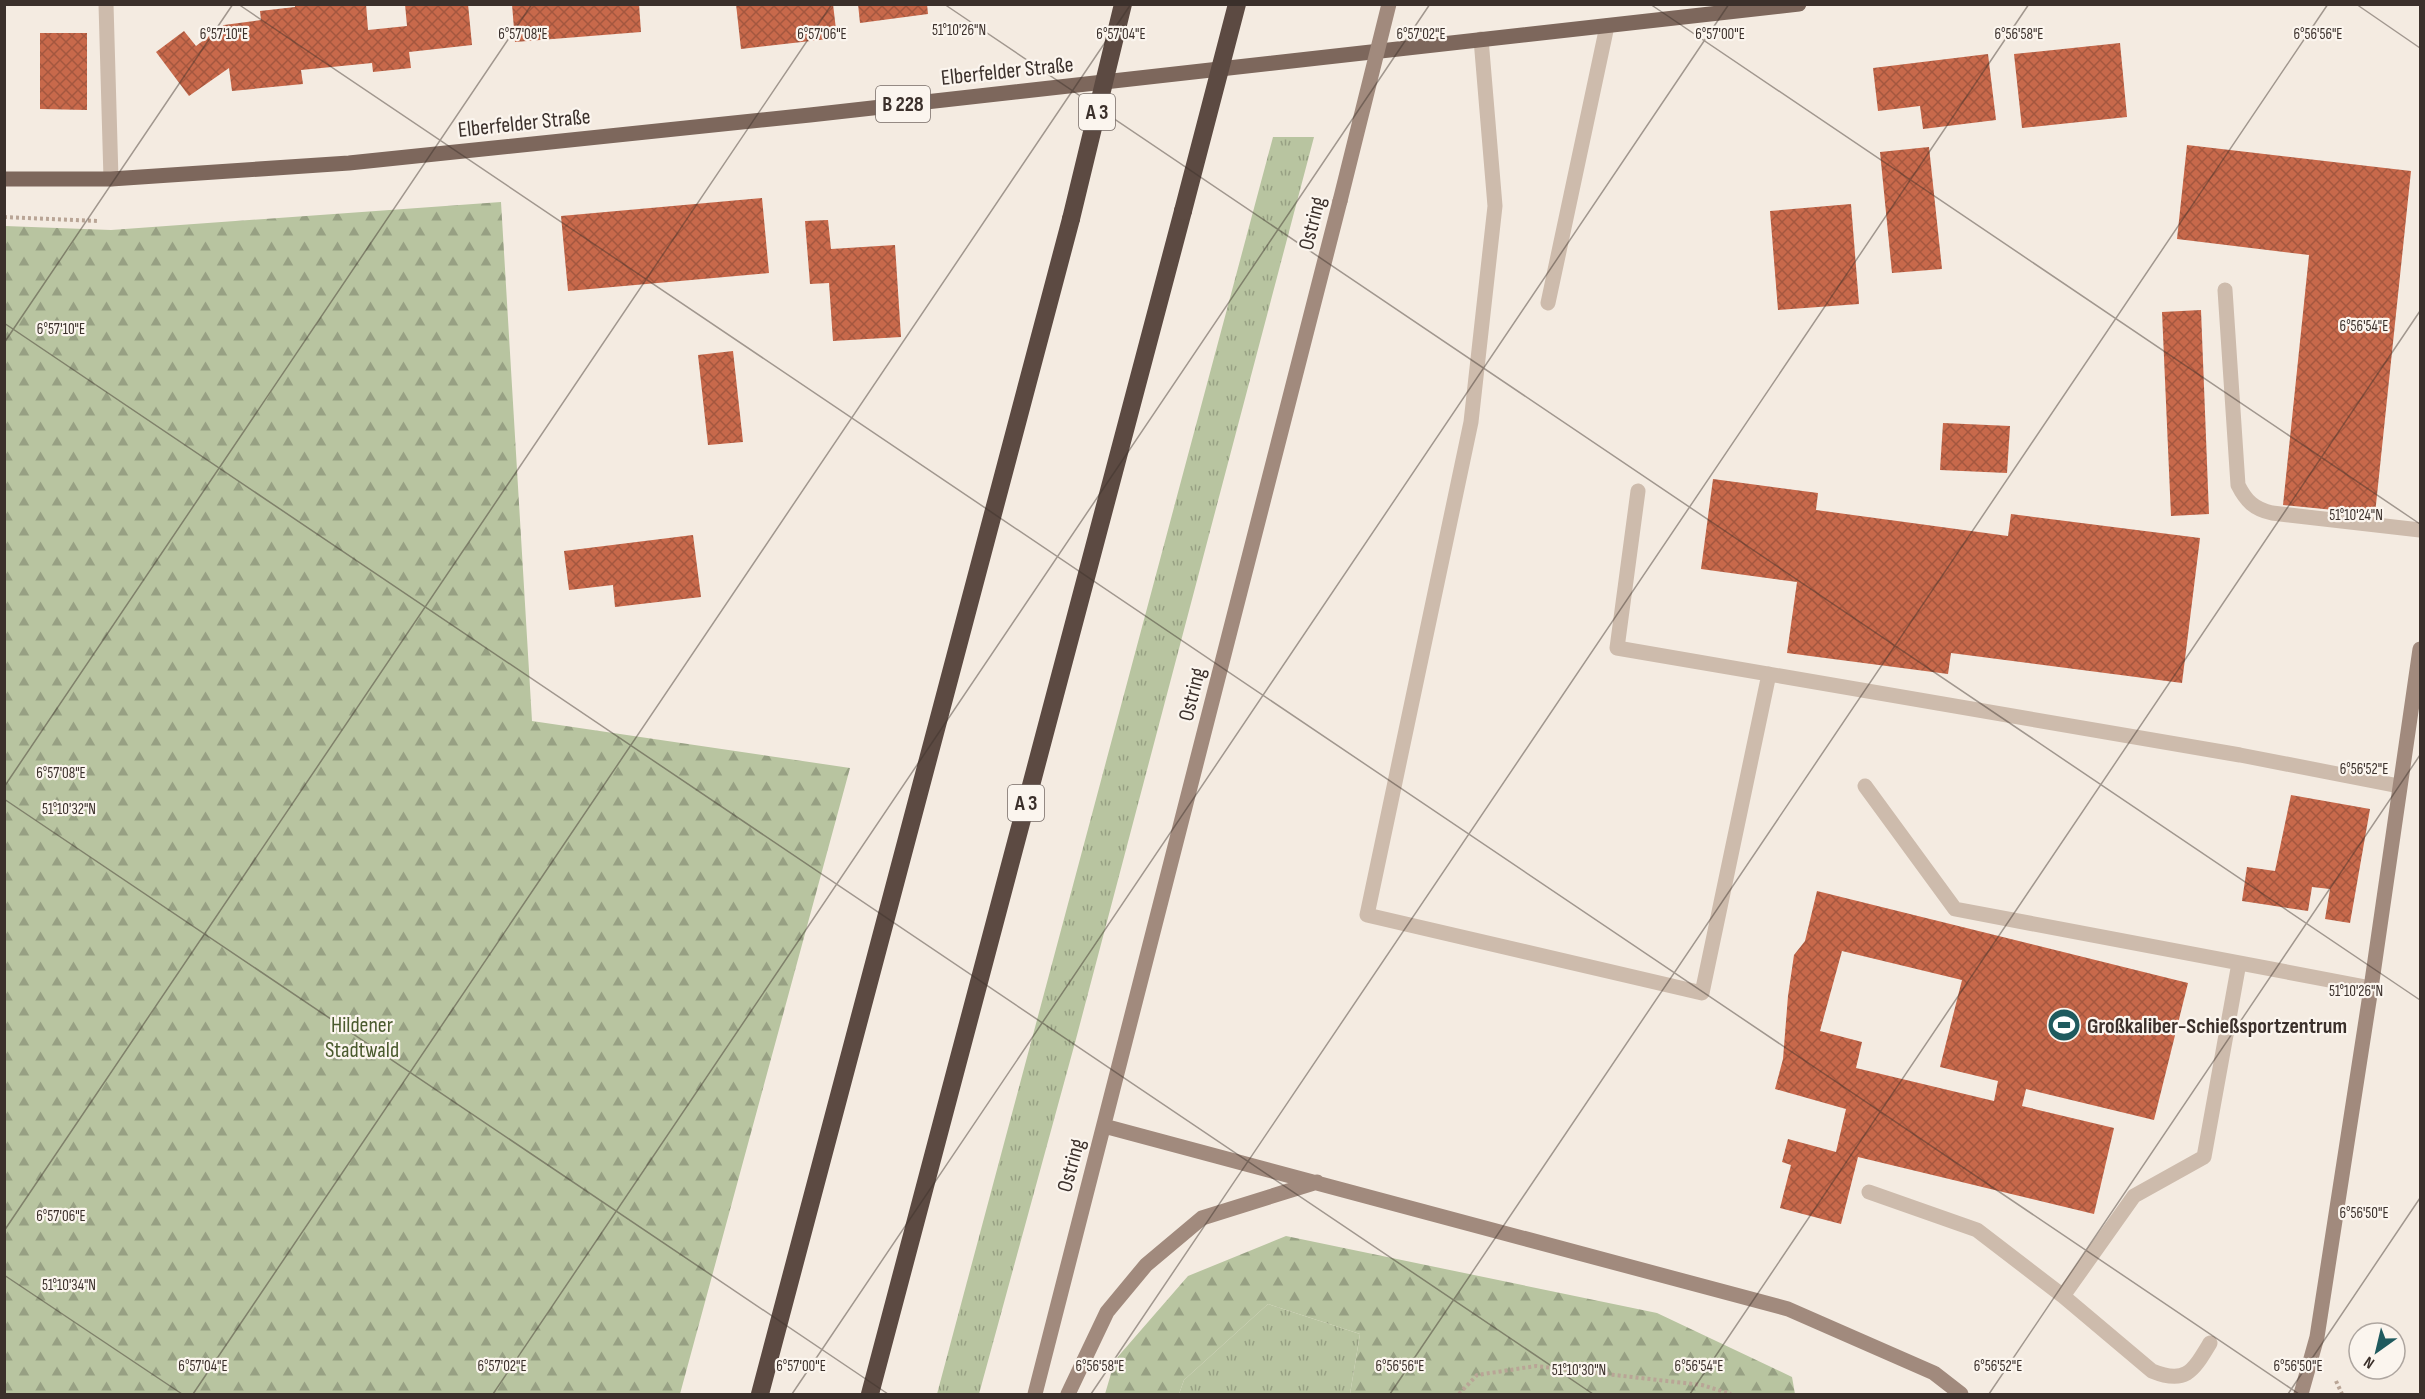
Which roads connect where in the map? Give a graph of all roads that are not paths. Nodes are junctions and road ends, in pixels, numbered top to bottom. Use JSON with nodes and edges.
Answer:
{"nodes":[{"id":1,"x":106,"y":4,"type":"edge"},
{"id":2,"x":1123,"y":4,"type":"edge"},
{"id":3,"x":1236,"y":4,"type":"edge"},
{"id":4,"x":1389,"y":4,"type":"edge"},
{"id":5,"x":1799,"y":4,"type":"edge"},
{"id":6,"x":1607,"y":26,"type":"junction"},
{"id":7,"x":1481,"y":39,"type":"junction"},
{"id":8,"x":4,"y":179,"type":"edge"},
{"id":9,"x":111,"y":179,"type":"junction"},
{"id":10,"x":2225,"y":290,"type":"dead end"},
{"id":11,"x":1548,"y":303,"type":"dead end"},
{"id":12,"x":1638,"y":491,"type":"dead end"},
{"id":13,"x":2421,"y":530,"type":"edge"},
{"id":14,"x":2421,"y":649,"type":"edge"},
{"id":15,"x":1769,"y":674,"type":"junction"},
{"id":16,"x":1864,"y":786,"type":"dead end"},
{"id":17,"x":2399,"y":786,"type":"junction"},
{"id":18,"x":2239,"y":963,"type":"junction"},
{"id":19,"x":2371,"y":988,"type":"junction"},
{"id":20,"x":1104,"y":1126,"type":"junction"},
{"id":21,"x":1317,"y":1182,"type":"junction"},
{"id":22,"x":1869,"y":1192,"type":"dead end"},
{"id":23,"x":2063,"y":1296,"type":"junction"},
{"id":24,"x":2210,"y":1343,"type":"dead end"},
{"id":25,"x":760,"y":1395,"type":"edge"},
{"id":26,"x":870,"y":1395,"type":"edge"},
{"id":27,"x":1035,"y":1395,"type":"edge"},
{"id":28,"x":1068,"y":1395,"type":"edge"},
{"id":29,"x":1961,"y":1395,"type":"edge"},
{"id":30,"x":2301,"y":1395,"type":"edge"}],
"edges":[{"from":1,"to":9,"type":"lane"},
{"from":2,"to":25,"type":"highway","number":"A 3","bridge":true},
{"from":3,"to":26,"type":"highway","number":"A 3","bridge":true},
{"from":4,"to":20,"type":"main road","name":"Ostring","bridge":true},
{"from":5,"to":6,"type":"main road","name":"Elberfelder Straße","number":"B 228"},
{"from":6,"to":7,"type":"main road","name":"Elberfelder Straße","number":"B 228"},
{"from":6,"to":11,"type":"lane"},
{"from":7,"to":9,"type":"main road","name":"Elberfelder Straße","number":"B 228"},
{"from":7,"to":15,"type":"lane"},
{"from":8,"to":9,"type":"main road","name":"Elberfelder Straße","number":"B 228"},
{"from":10,"to":13,"type":"lane"},
{"from":12,"to":15,"type":"lane"},
{"from":14,"to":17,"type":"main road"},
{"from":15,"to":17,"type":"lane"},
{"from":16,"to":18,"type":"lane"},
{"from":17,"to":19,"type":"main road"},
{"from":18,"to":19,"type":"lane"},
{"from":18,"to":23,"type":"lane"},
{"from":19,"to":30,"type":"main road"},
{"from":20,"to":21,"type":"main road"},
{"from":20,"to":27,"type":"main road","name":"Ostring"},
{"from":21,"to":28,"type":"main road"},
{"from":21,"to":29,"type":"main road"},
{"from":22,"to":23,"type":"lane"},
{"from":23,"to":24,"type":"lane"}]}
